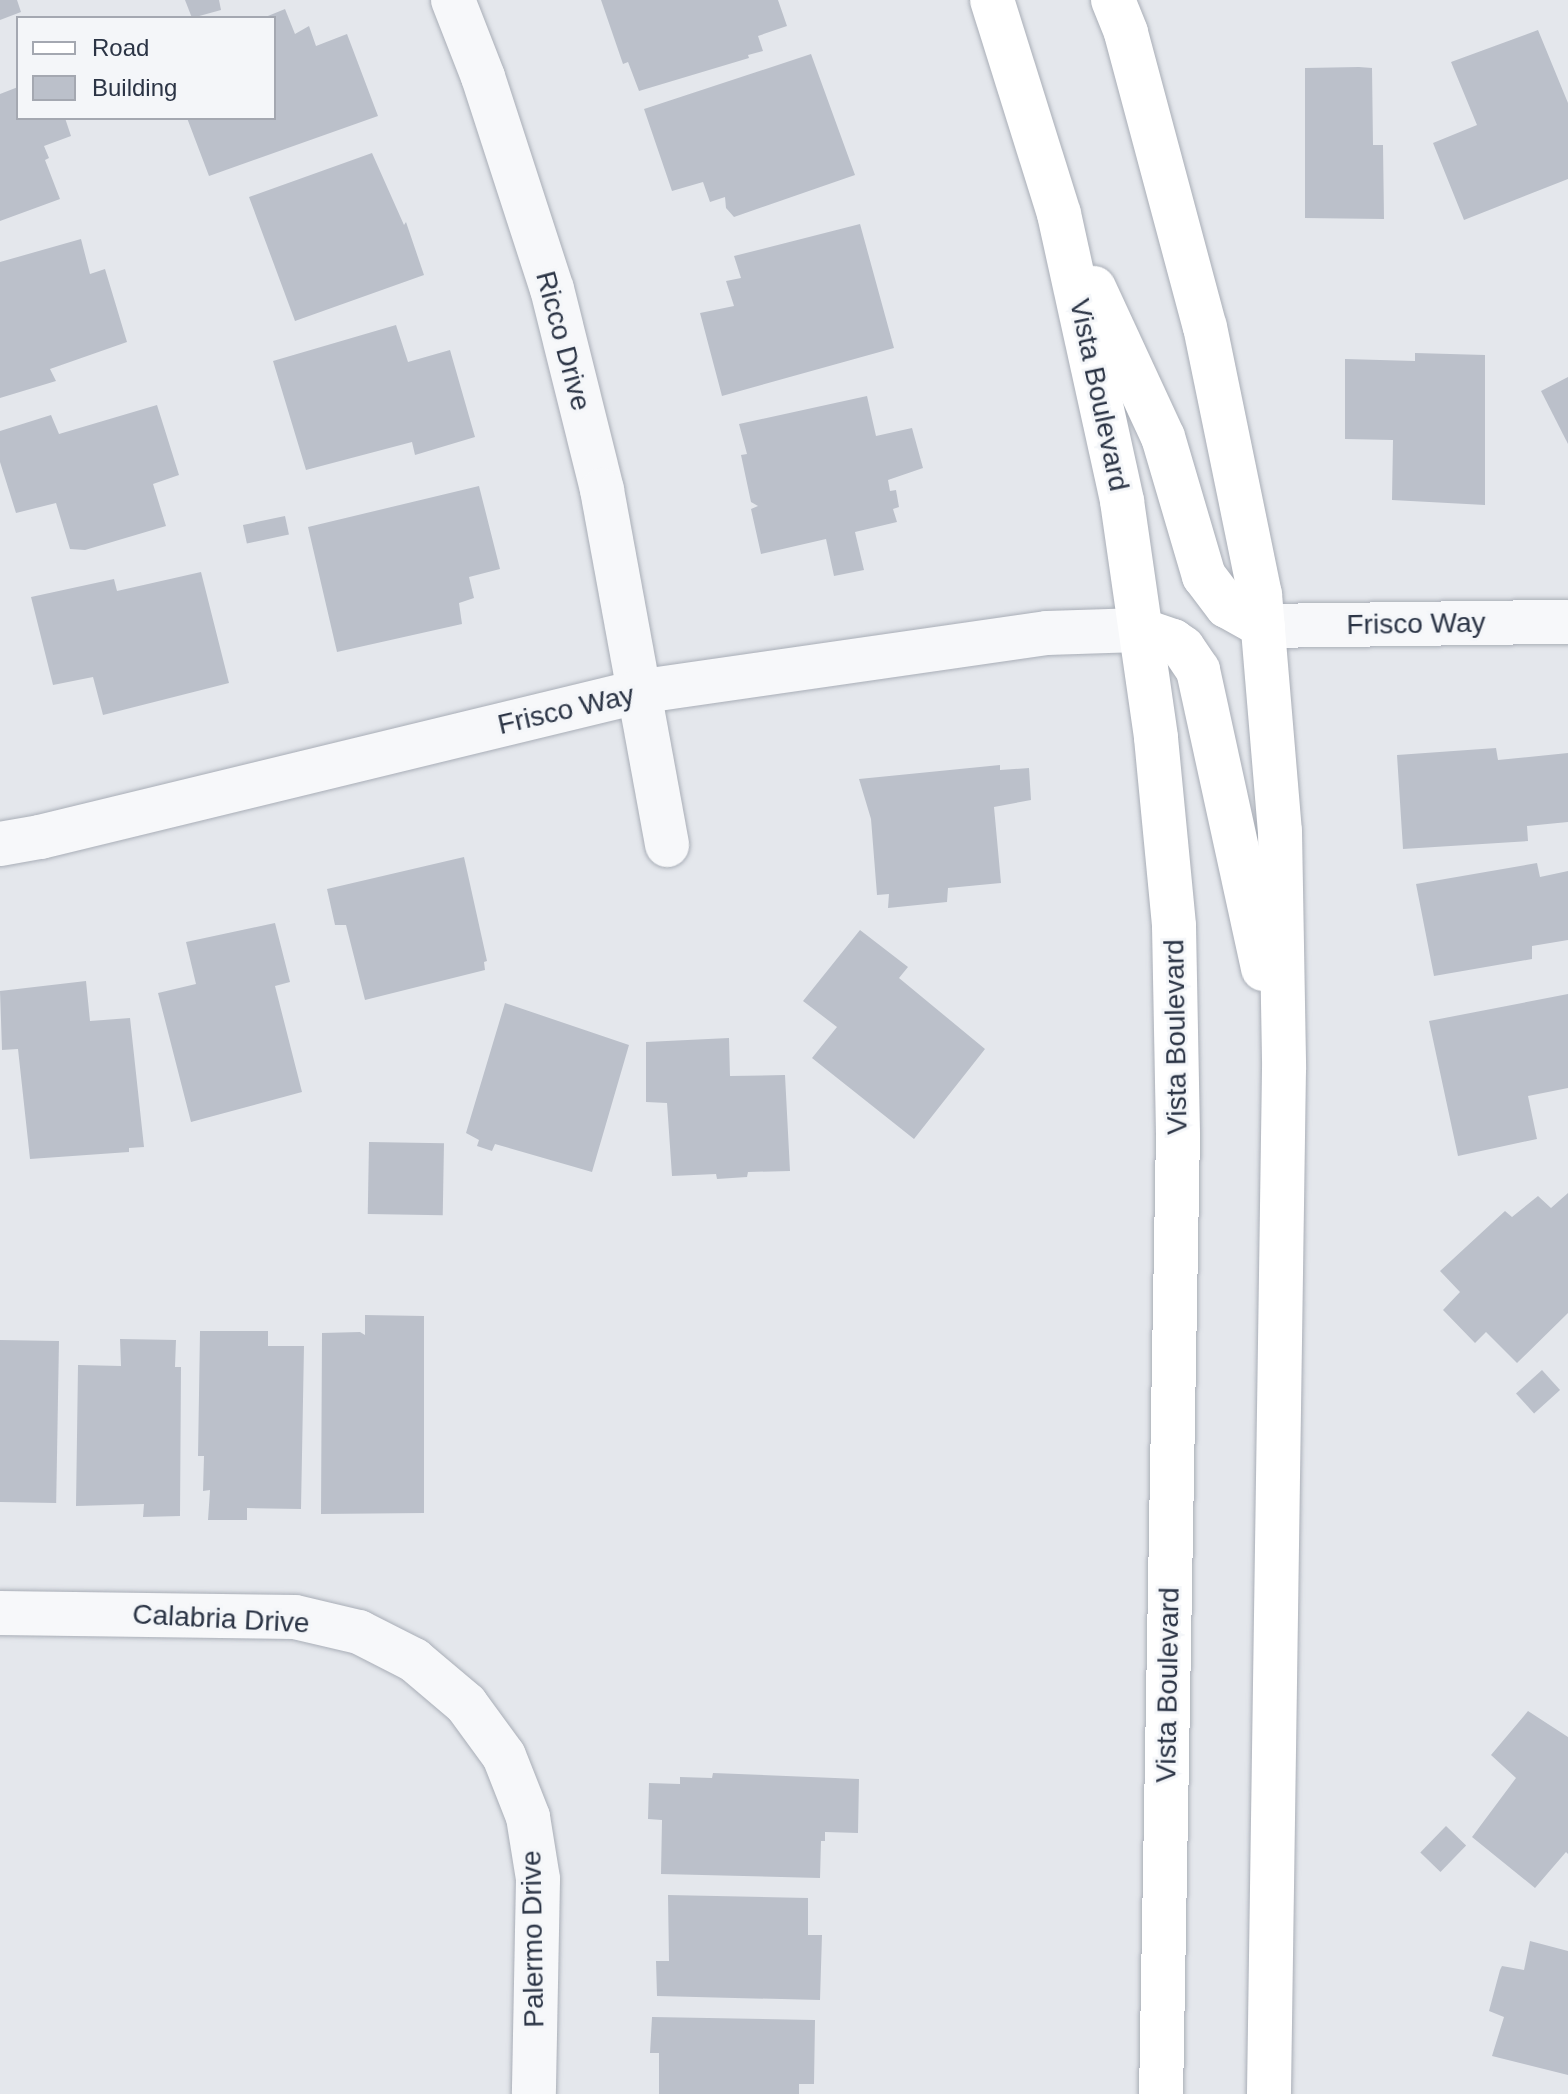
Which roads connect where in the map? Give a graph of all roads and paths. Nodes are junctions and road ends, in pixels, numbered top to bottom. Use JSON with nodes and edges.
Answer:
{"nodes":[{"id":1,"x":453,"y":0,"type":"edge"},
{"id":2,"x":992,"y":0,"type":"edge"},
{"id":3,"x":1113,"y":0,"type":"edge"},
{"id":4,"x":1059,"y":214,"type":"junction"},
{"id":5,"x":1568,"y":622,"type":"edge"},
{"id":6,"x":1263,"y":626,"type":"junction"},
{"id":7,"x":1141,"y":630,"type":"junction"},
{"id":8,"x":637,"y":692,"type":"junction"},
{"id":9,"x":0,"y":844,"type":"edge"},
{"id":10,"x":667,"y":845,"type":"dead end"},
{"id":11,"x":1284,"y":1069,"type":"junction"},
{"id":12,"x":0,"y":1613,"type":"edge"},
{"id":13,"x":466,"y":1704,"type":"joint"},
{"id":14,"x":534,"y":2094,"type":"edge"},
{"id":15,"x":1161,"y":2094,"type":"edge"},
{"id":16,"x":1269,"y":2094,"type":"edge"}],
"edges":[{"from":1,"to":8,"type":"street","name":"Ricco Drive"},
{"from":2,"to":4,"type":"main road","name":"Vista Boulevard"},
{"from":3,"to":6,"type":"main road"},
{"from":4,"to":6,"type":"main road"},
{"from":4,"to":7,"type":"main road","name":"Vista Boulevard"},
{"from":5,"to":6,"type":"street","name":"Frisco Way"},
{"from":6,"to":11,"type":"main road"},
{"from":7,"to":8,"type":"street","name":"Frisco Way"},
{"from":7,"to":11,"type":"main road"},
{"from":7,"to":15,"type":"main road","name":"Vista Boulevard"},
{"from":8,"to":9,"type":"street","name":"Frisco Way"},
{"from":8,"to":10,"type":"street","name":"Ricco Drive"},
{"from":11,"to":16,"type":"main road"},
{"from":12,"to":13,"type":"street","name":"Calabria Drive"},
{"from":13,"to":14,"type":"street","name":"Palermo Drive"}]}
